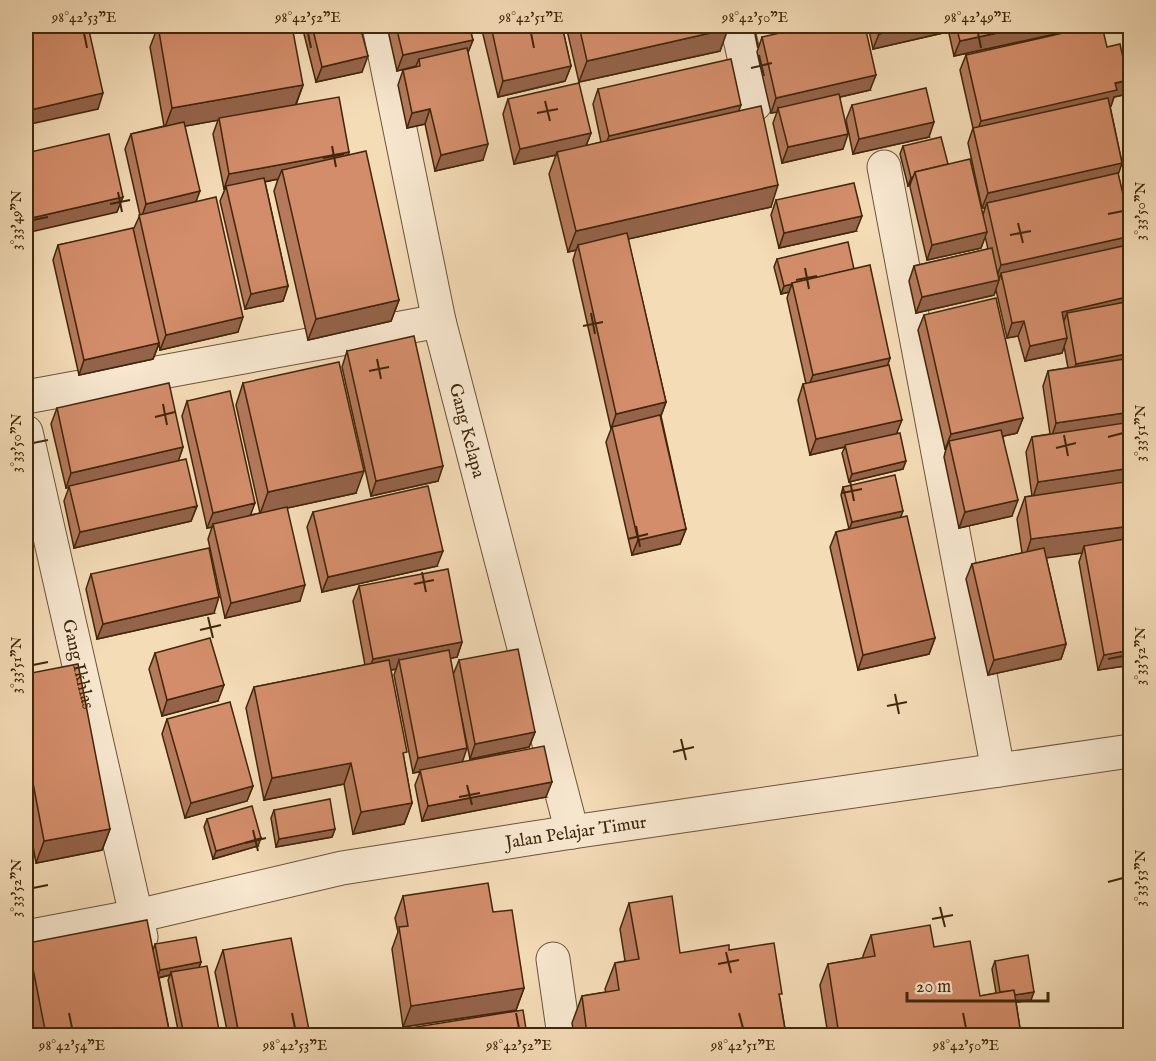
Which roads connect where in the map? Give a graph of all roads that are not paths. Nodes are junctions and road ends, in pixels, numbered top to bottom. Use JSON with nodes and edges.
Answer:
{"nodes":[{"id":1,"x":379,"y":26,"type":"edge"},
{"id":2,"x":737,"y":26,"type":"edge"},
{"id":3,"x":755,"y":104,"type":"dead end"},
{"id":4,"x":884,"y":167,"type":"dead end"},
{"id":5,"x":439,"y":321,"type":"junction"},
{"id":6,"x":26,"y":397,"type":"edge"},
{"id":7,"x":26,"y":432,"type":"edge"},
{"id":8,"x":1131,"y":751,"type":"edge"},
{"id":9,"x":998,"y":770,"type":"junction"},
{"id":10,"x":572,"y":832,"type":"junction"},
{"id":11,"x":134,"y":906,"type":"junction"},
{"id":12,"x":26,"y":937,"type":"edge"},
{"id":13,"x":553,"y":959,"type":"dead end"},
{"id":14,"x":149,"y":970,"type":"edge"},
{"id":15,"x":564,"y":1035,"type":"edge"}],
"edges":[{"from":1,"to":5,"type":"street","name":"Gang Kelapa"},
{"from":2,"to":3,"type":"street"},
{"from":4,"to":9,"type":"street"},
{"from":5,"to":6,"type":"street"},
{"from":5,"to":10,"type":"street","name":"Gang Kelapa"},
{"from":7,"to":11,"type":"street","name":"Gang Ikhlas"},
{"from":8,"to":9,"type":"street","name":"Jalan Pelajar Timur"},
{"from":9,"to":10,"type":"street","name":"Jalan Pelajar Timur"},
{"from":10,"to":11,"type":"street","name":"Jalan Pelajar Timur"},
{"from":11,"to":12,"type":"street","name":"Jalan Pelajar Timur"},
{"from":11,"to":14,"type":"street","name":"Gang Ikhlas"},
{"from":13,"to":15,"type":"street"}]}
